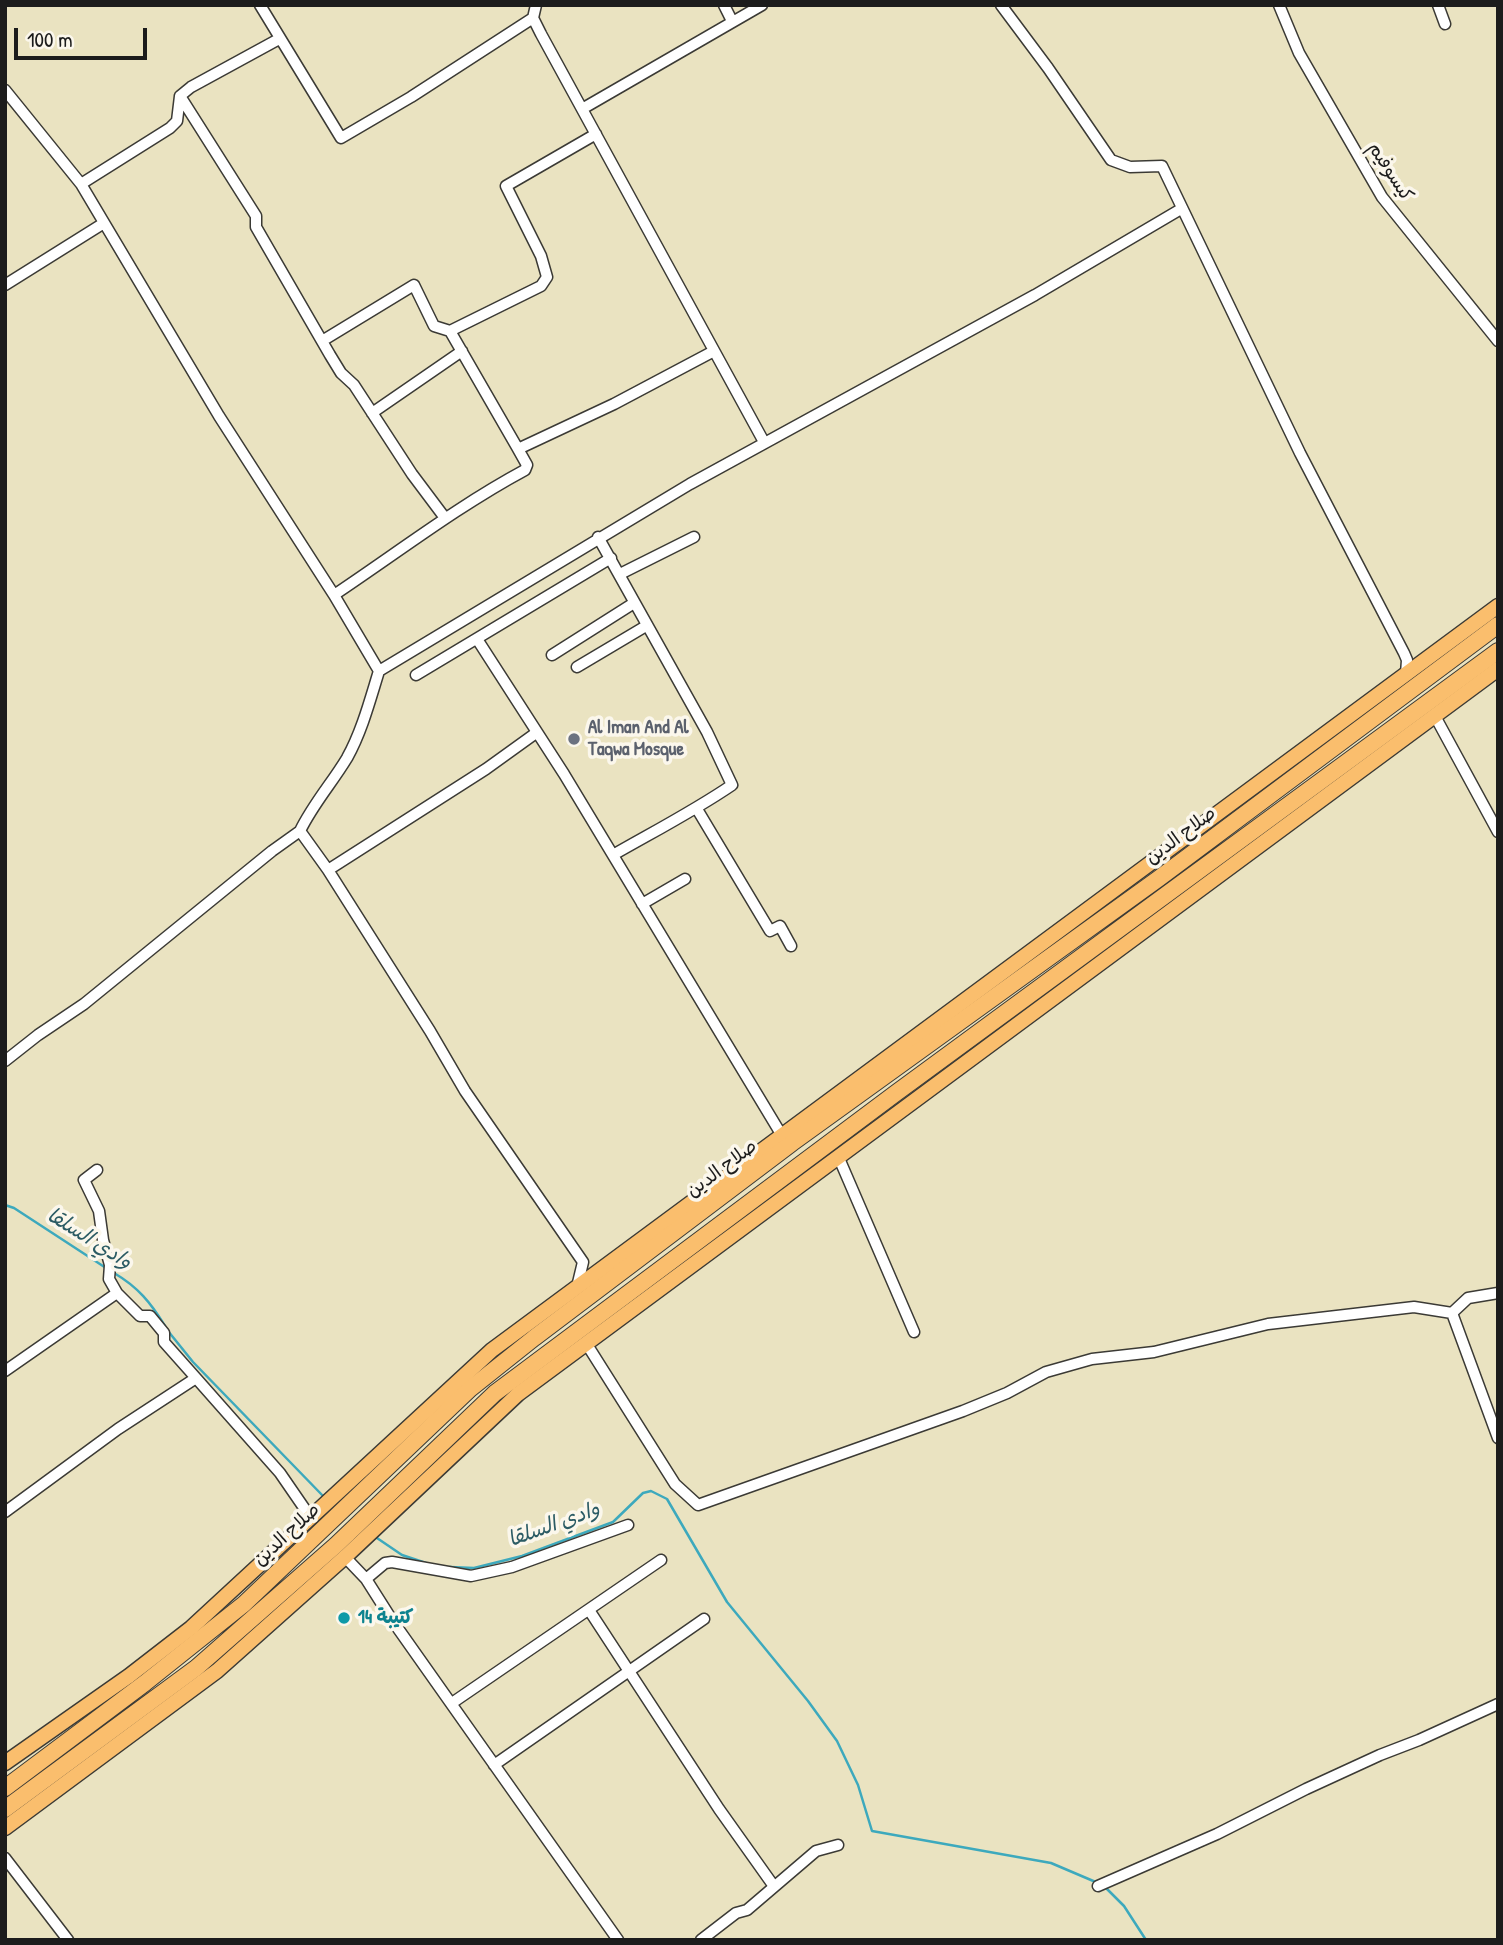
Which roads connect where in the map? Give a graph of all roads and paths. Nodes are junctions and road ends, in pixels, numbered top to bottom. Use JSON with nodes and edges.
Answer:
{"nodes":[{"id":1,"x":260,"y":5,"type":"edge"},
{"id":2,"x":536,"y":5,"type":"edge"},
{"id":3,"x":724,"y":5,"type":"edge"},
{"id":4,"x":762,"y":5,"type":"edge"},
{"id":5,"x":1000,"y":5,"type":"edge"},
{"id":6,"x":1279,"y":5,"type":"edge"},
{"id":7,"x":1438,"y":5,"type":"edge"},
{"id":8,"x":533,"y":18,"type":"junction"},
{"id":9,"x":732,"y":21,"type":"junction"},
{"id":10,"x":1445,"y":24,"type":"dead end"},
{"id":11,"x":279,"y":39,"type":"junction"},
{"id":12,"x":5,"y":90,"type":"edge"},
{"id":13,"x":180,"y":96,"type":"junction"},
{"id":14,"x":582,"y":109,"type":"junction"},
{"id":15,"x":596,"y":134,"type":"junction"},
{"id":16,"x":81,"y":184,"type":"junction"},
{"id":17,"x":1181,"y":209,"type":"junction"},
{"id":18,"x":104,"y":223,"type":"junction"},
{"id":19,"x":5,"y":285,"type":"edge"},
{"id":20,"x":450,"y":331,"type":"junction"},
{"id":21,"x":322,"y":341,"type":"junction"},
{"id":22,"x":1498,"y":341,"type":"edge"},
{"id":23,"x":462,"y":351,"type":"junction"},
{"id":24,"x":714,"y":351,"type":"junction"},
{"id":25,"x":372,"y":413,"type":"junction"},
{"id":26,"x":764,"y":442,"type":"junction"},
{"id":27,"x":518,"y":449,"type":"junction"},
{"id":28,"x":445,"y":518,"type":"junction"},
{"id":29,"x":598,"y":537,"type":"junction"},
{"id":30,"x":694,"y":537,"type":"dead end"},
{"id":31,"x":611,"y":558,"type":"junction"},
{"id":32,"x":620,"y":574,"type":"junction"},
{"id":33,"x":334,"y":595,"type":"junction"},
{"id":34,"x":634,"y":603,"type":"junction"},
{"id":35,"x":1498,"y":606,"type":"edge"},
{"id":36,"x":1498,"y":625,"type":"edge"},
{"id":37,"x":646,"y":626,"type":"junction"},
{"id":38,"x":477,"y":639,"type":"junction"},
{"id":39,"x":1401,"y":647,"type":"junction"},
{"id":40,"x":1498,"y":650,"type":"edge"},
{"id":41,"x":552,"y":655,"type":"dead end"},
{"id":42,"x":1430,"y":657,"type":"junction"},
{"id":43,"x":577,"y":667,"type":"dead end"},
{"id":44,"x":1498,"y":669,"type":"edge"},
{"id":45,"x":379,"y":671,"type":"junction"},
{"id":46,"x":1406,"y":674,"type":"junction"},
{"id":47,"x":416,"y":675,"type":"dead end"},
{"id":48,"x":1436,"y":718,"type":"junction"},
{"id":49,"x":536,"y":733,"type":"junction"},
{"id":50,"x":697,"y":809,"type":"junction"},
{"id":51,"x":300,"y":831,"type":"junction"},
{"id":52,"x":1498,"y":832,"type":"edge"},
{"id":53,"x":1194,"y":851,"type":"junction"},
{"id":54,"x":613,"y":855,"type":"junction"},
{"id":55,"x":1203,"y":868,"type":"junction"},
{"id":56,"x":328,"y":870,"type":"junction"},
{"id":57,"x":685,"y":879,"type":"dead end"},
{"id":58,"x":642,"y":904,"type":"junction"},
{"id":59,"x":791,"y":946,"type":"dead end"},
{"id":60,"x":1053,"y":955,"type":"junction"},
{"id":61,"x":1055,"y":976,"type":"junction"},
{"id":62,"x":5,"y":1061,"type":"edge"},
{"id":63,"x":781,"y":1134,"type":"junction"},
{"id":64,"x":838,"y":1156,"type":"junction"},
{"id":65,"x":97,"y":1170,"type":"dead end"},
{"id":66,"x":612,"y":1261,"type":"junction"},
{"id":67,"x":583,"y":1262,"type":"junction"},
{"id":68,"x":577,"y":1287,"type":"junction"},
{"id":69,"x":117,"y":1293,"type":"junction"},
{"id":70,"x":1498,"y":1293,"type":"edge"},
{"id":71,"x":1452,"y":1313,"type":"junction"},
{"id":72,"x":914,"y":1332,"type":"dead end"},
{"id":73,"x":586,"y":1343,"type":"junction"},
{"id":74,"x":5,"y":1371,"type":"edge"},
{"id":75,"x":196,"y":1378,"type":"junction"},
{"id":76,"x":1498,"y":1438,"type":"edge"},
{"id":77,"x":5,"y":1512,"type":"edge"},
{"id":78,"x":311,"y":1518,"type":"junction"},
{"id":79,"x":374,"y":1519,"type":"junction"},
{"id":80,"x":628,"y":1525,"type":"dead end"},
{"id":81,"x":343,"y":1551,"type":"junction"},
{"id":82,"x":661,"y":1560,"type":"dead end"},
{"id":83,"x":366,"y":1579,"type":"junction"},
{"id":84,"x":244,"y":1604,"type":"junction"},
{"id":85,"x":589,"y":1610,"type":"junction"},
{"id":86,"x":253,"y":1619,"type":"junction"},
{"id":87,"x":704,"y":1619,"type":"dead end"},
{"id":88,"x":628,"y":1670,"type":"junction"},
{"id":89,"x":452,"y":1703,"type":"junction"},
{"id":90,"x":1498,"y":1704,"type":"edge"},
{"id":91,"x":5,"y":1763,"type":"edge"},
{"id":92,"x":494,"y":1765,"type":"junction"},
{"id":93,"x":5,"y":1788,"type":"edge"},
{"id":94,"x":5,"y":1809,"type":"edge"},
{"id":95,"x":5,"y":1828,"type":"edge"},
{"id":96,"x":838,"y":1845,"type":"dead end"},
{"id":97,"x":5,"y":1858,"type":"edge"},
{"id":98,"x":772,"y":1885,"type":"junction"},
{"id":99,"x":1098,"y":1886,"type":"dead end"},
{"id":100,"x":68,"y":1940,"type":"edge"},
{"id":101,"x":618,"y":1940,"type":"edge"},
{"id":102,"x":701,"y":1940,"type":"edge"}],
"edges":[{"from":1,"to":11,"type":"street"},
{"from":2,"to":8,"type":"street"},
{"from":3,"to":9,"type":"street"},
{"from":4,"to":9,"type":"street"},
{"from":5,"to":17,"type":"street"},
{"from":6,"to":22,"type":"street","name":"كيسوفيم"},
{"from":7,"to":10,"type":"street"},
{"from":8,"to":11,"type":"street"},
{"from":8,"to":14,"type":"street"},
{"from":9,"to":14,"type":"street"},
{"from":11,"to":13,"type":"street"},
{"from":12,"to":16,"type":"street"},
{"from":13,"to":16,"type":"street"},
{"from":13,"to":21,"type":"street"},
{"from":14,"to":15,"type":"street"},
{"from":15,"to":20,"type":"street"},
{"from":15,"to":24,"type":"street"},
{"from":16,"to":18,"type":"street"},
{"from":17,"to":26,"type":"street"},
{"from":17,"to":39,"type":"street"},
{"from":18,"to":19,"type":"street"},
{"from":18,"to":33,"type":"street"},
{"from":20,"to":21,"type":"street"},
{"from":20,"to":23,"type":"street"},
{"from":21,"to":25,"type":"street"},
{"from":23,"to":25,"type":"street"},
{"from":23,"to":27,"type":"street"},
{"from":24,"to":26,"type":"street"},
{"from":24,"to":27,"type":"street"},
{"from":25,"to":28,"type":"street"},
{"from":26,"to":29,"type":"street"},
{"from":27,"to":28,"type":"street"},
{"from":28,"to":33,"type":"street"},
{"from":29,"to":31,"type":"street"},
{"from":29,"to":45,"type":"street"},
{"from":30,"to":32,"type":"street"},
{"from":31,"to":32,"type":"street"},
{"from":31,"to":38,"type":"street"},
{"from":32,"to":34,"type":"street"},
{"from":33,"to":45,"type":"street"},
{"from":34,"to":37,"type":"street"},
{"from":34,"to":41,"type":"street"},
{"from":35,"to":42,"type":"main road"},
{"from":36,"to":53,"type":"highway","name":"صلاح الدين"},
{"from":37,"to":43,"type":"street"},
{"from":37,"to":50,"type":"street"},
{"from":38,"to":47,"type":"street"},
{"from":38,"to":49,"type":"street"},
{"from":39,"to":42,"type":"street"},
{"from":39,"to":46,"type":"street"},
{"from":40,"to":55,"type":"highway","name":"صلاح الدين"},
{"from":42,"to":46,"type":"main road"},
{"from":44,"to":48,"type":"main road"},
{"from":45,"to":51,"type":"street"},
{"from":46,"to":63,"type":"main road"},
{"from":48,"to":52,"type":"street"},
{"from":48,"to":64,"type":"main road"},
{"from":49,"to":54,"type":"street"},
{"from":49,"to":56,"type":"street"},
{"from":50,"to":54,"type":"street"},
{"from":50,"to":59,"type":"street"},
{"from":51,"to":56,"type":"street"},
{"from":51,"to":62,"type":"street"},
{"from":53,"to":55,"type":"highway"},
{"from":53,"to":60,"type":"highway","name":"صلاح الدين"},
{"from":54,"to":58,"type":"street"},
{"from":55,"to":61,"type":"highway","name":"صلاح الدين"},
{"from":56,"to":67,"type":"street"},
{"from":57,"to":58,"type":"street"},
{"from":58,"to":63,"type":"street"},
{"from":60,"to":61,"type":"highway"},
{"from":60,"to":84,"type":"highway","name":"صلاح الدين"},
{"from":61,"to":79,"type":"highway","name":"صلاح الدين"},
{"from":63,"to":66,"type":"main road"},
{"from":64,"to":72,"type":"street"},
{"from":64,"to":73,"type":"main road"},
{"from":65,"to":69,"type":"street"},
{"from":66,"to":67,"type":"street"},
{"from":66,"to":68,"type":"main road"},
{"from":67,"to":68,"type":"street"},
{"from":68,"to":78,"type":"main road"},
{"from":69,"to":74,"type":"street"},
{"from":69,"to":75,"type":"street"},
{"from":70,"to":71,"type":"street"},
{"from":71,"to":73,"type":"street"},
{"from":71,"to":76,"type":"street"},
{"from":73,"to":79,"type":"main road"},
{"from":75,"to":77,"type":"street"},
{"from":75,"to":78,"type":"street"},
{"from":78,"to":91,"type":"main road"},
{"from":79,"to":81,"type":"highway","name":"صلاح الدين"},
{"from":80,"to":83,"type":"street"},
{"from":81,"to":83,"type":"street"},
{"from":81,"to":86,"type":"highway","name":"صلاح الدين"},
{"from":81,"to":95,"type":"main road"},
{"from":82,"to":85,"type":"street"},
{"from":83,"to":89,"type":"street"},
{"from":84,"to":86,"type":"highway"},
{"from":84,"to":93,"type":"highway","name":"صلاح الدين"},
{"from":85,"to":88,"type":"street"},
{"from":85,"to":89,"type":"street"},
{"from":86,"to":94,"type":"highway","name":"صلاح الدين"},
{"from":87,"to":88,"type":"street"},
{"from":88,"to":92,"type":"street"},
{"from":88,"to":98,"type":"street"},
{"from":89,"to":92,"type":"street"},
{"from":90,"to":99,"type":"street"},
{"from":92,"to":101,"type":"street"},
{"from":96,"to":98,"type":"street"},
{"from":97,"to":100,"type":"street"},
{"from":98,"to":102,"type":"street"}]}
